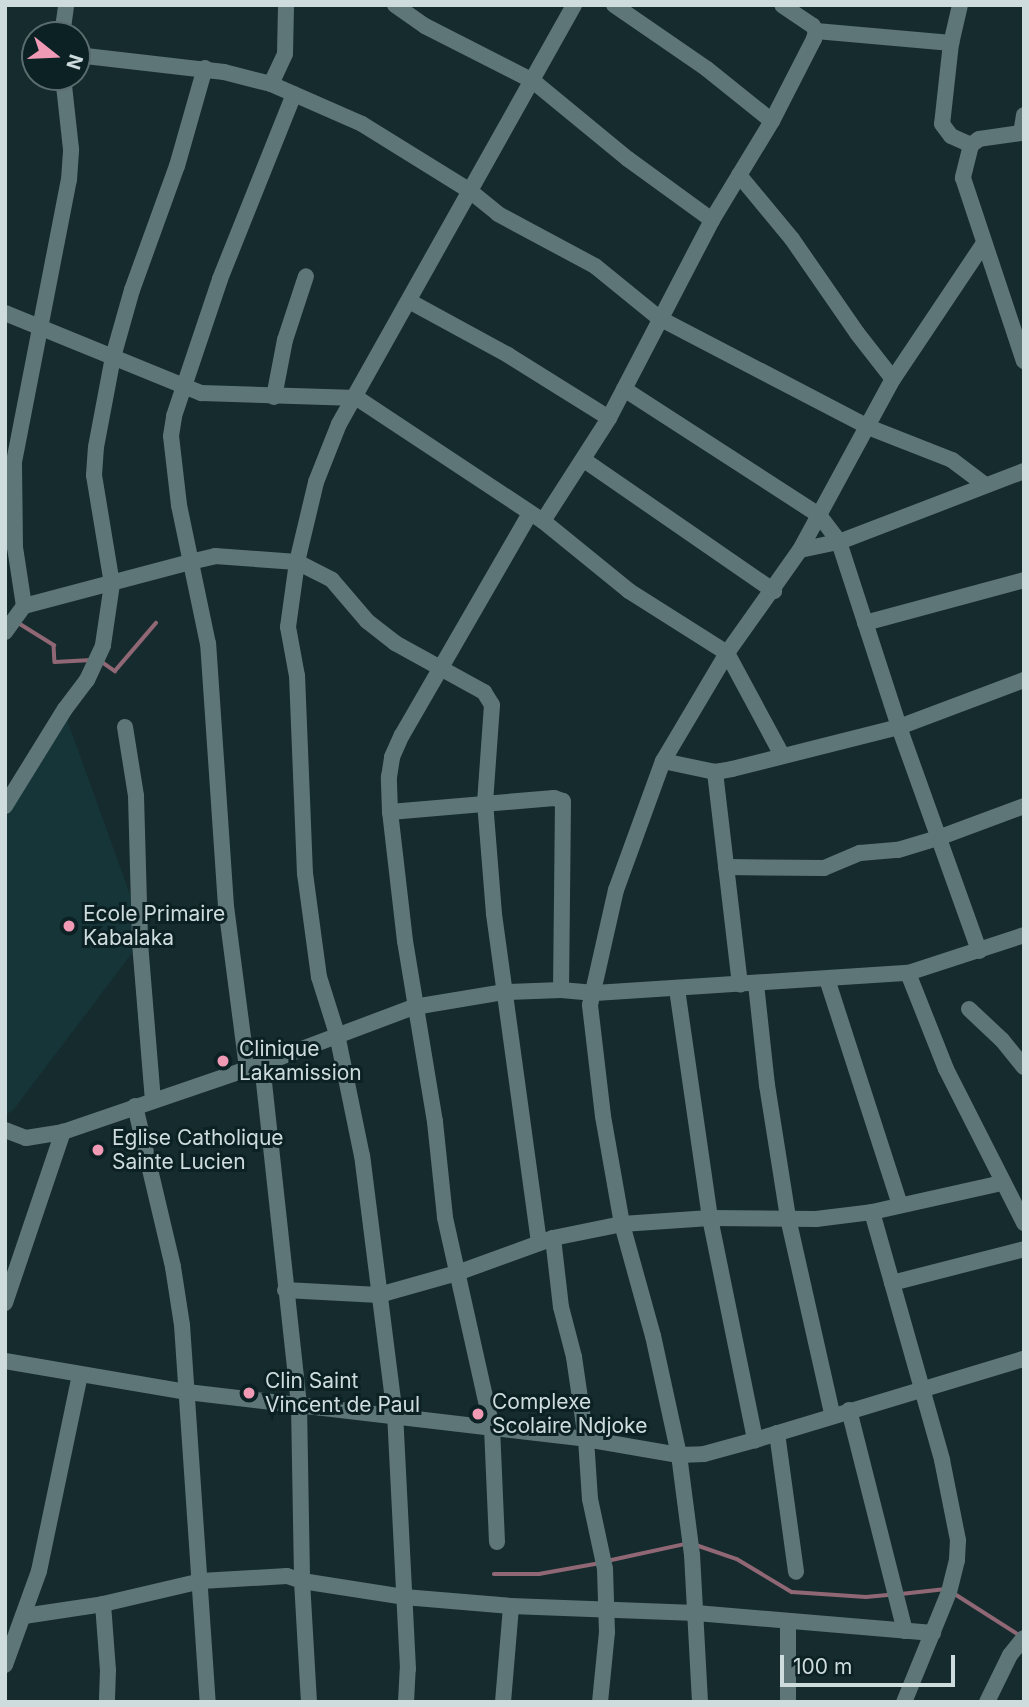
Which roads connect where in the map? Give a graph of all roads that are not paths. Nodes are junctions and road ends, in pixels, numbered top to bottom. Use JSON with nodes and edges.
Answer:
{"nodes":[{"id":1,"x":286,"y":5,"type":"edge"},
{"id":2,"x":395,"y":5,"type":"edge"},
{"id":3,"x":574,"y":5,"type":"edge"},
{"id":4,"x":614,"y":5,"type":"edge"},
{"id":5,"x":782,"y":5,"type":"edge"},
{"id":6,"x":960,"y":5,"type":"edge"},
{"id":7,"x":816,"y":31,"type":"junction"},
{"id":8,"x":951,"y":43,"type":"junction"},
{"id":9,"x":91,"y":56,"type":"edge"},
{"id":10,"x":205,"y":68,"type":"junction"},
{"id":11,"x":533,"y":81,"type":"junction"},
{"id":12,"x":271,"y":83,"type":"junction"},
{"id":13,"x":65,"y":91,"type":"edge"},
{"id":14,"x":294,"y":94,"type":"junction"},
{"id":15,"x":1024,"y":115,"type":"edge"},
{"id":16,"x":772,"y":121,"type":"junction"},
{"id":17,"x":1023,"y":133,"type":"edge"},
{"id":18,"x":971,"y":145,"type":"junction"},
{"id":19,"x":739,"y":175,"type":"junction"},
{"id":20,"x":470,"y":191,"type":"junction"},
{"id":21,"x":712,"y":220,"type":"junction"},
{"id":22,"x":984,"y":243,"type":"junction"},
{"id":23,"x":306,"y":276,"type":"dead end"},
{"id":24,"x":409,"y":301,"type":"junction"},
{"id":25,"x":5,"y":313,"type":"edge"},
{"id":26,"x":659,"y":318,"type":"junction"},
{"id":27,"x":41,"y":325,"type":"junction"},
{"id":28,"x":113,"y":357,"type":"junction"},
{"id":29,"x":1024,"y":361,"type":"edge"},
{"id":30,"x":893,"y":379,"type":"junction"},
{"id":31,"x":184,"y":387,"type":"junction"},
{"id":32,"x":624,"y":389,"type":"junction"},
{"id":33,"x":274,"y":397,"type":"junction"},
{"id":34,"x":357,"y":398,"type":"junction"},
{"id":35,"x":609,"y":418,"type":"junction"},
{"id":36,"x":868,"y":427,"type":"junction"},
{"id":37,"x":584,"y":460,"type":"junction"},
{"id":38,"x":10,"y":463,"type":"edge"},
{"id":39,"x":1024,"y":471,"type":"edge"},
{"id":40,"x":985,"y":485,"type":"junction"},
{"id":41,"x":820,"y":515,"type":"junction"},
{"id":42,"x":537,"y":517,"type":"junction"},
{"id":43,"x":839,"y":542,"type":"junction"},
{"id":44,"x":800,"y":550,"type":"junction"},
{"id":45,"x":190,"y":562,"type":"junction"},
{"id":46,"x":297,"y":562,"type":"junction"},
{"id":47,"x":1024,"y":580,"type":"edge"},
{"id":48,"x":112,"y":584,"type":"junction"},
{"id":49,"x":774,"y":591,"type":"junction"},
{"id":50,"x":14,"y":619,"type":"edge"},
{"id":51,"x":866,"y":623,"type":"junction"},
{"id":52,"x":727,"y":653,"type":"junction"},
{"id":53,"x":441,"y":671,"type":"junction"},
{"id":54,"x":1024,"y":680,"type":"edge"},
{"id":55,"x":125,"y":727,"type":"dead end"},
{"id":56,"x":899,"y":727,"type":"junction"},
{"id":57,"x":782,"y":755,"type":"junction"},
{"id":58,"x":663,"y":761,"type":"junction"},
{"id":59,"x":715,"y":772,"type":"junction"},
{"id":60,"x":485,"y":802,"type":"junction"},
{"id":61,"x":5,"y":806,"type":"edge"},
{"id":62,"x":1024,"y":806,"type":"edge"},
{"id":63,"x":390,"y":811,"type":"junction"},
{"id":64,"x":938,"y":838,"type":"junction"},
{"id":65,"x":726,"y":867,"type":"junction"},
{"id":66,"x":1024,"y":935,"type":"edge"},
{"id":67,"x":979,"y":951,"type":"junction"},
{"id":68,"x":908,"y":973,"type":"junction"},
{"id":69,"x":827,"y":979,"type":"junction"},
{"id":70,"x":748,"y":984,"type":"junction"},
{"id":71,"x":677,"y":989,"type":"junction"},
{"id":72,"x":561,"y":990,"type":"junction"},
{"id":73,"x":505,"y":992,"type":"junction"},
{"id":74,"x":595,"y":993,"type":"junction"},
{"id":75,"x":414,"y":1007,"type":"junction"},
{"id":76,"x":969,"y":1009,"type":"dead end"},
{"id":77,"x":337,"y":1034,"type":"junction"},
{"id":78,"x":254,"y":1066,"type":"junction"},
{"id":79,"x":1024,"y":1067,"type":"edge"},
{"id":80,"x":153,"y":1100,"type":"junction"},
{"id":81,"x":135,"y":1106,"type":"junction"},
{"id":82,"x":5,"y":1130,"type":"edge"},
{"id":83,"x":63,"y":1132,"type":"junction"},
{"id":84,"x":1002,"y":1183,"type":"junction"},
{"id":85,"x":900,"y":1205,"type":"junction"},
{"id":86,"x":872,"y":1212,"type":"junction"},
{"id":87,"x":710,"y":1218,"type":"junction"},
{"id":88,"x":788,"y":1218,"type":"junction"},
{"id":89,"x":1024,"y":1223,"type":"edge"},
{"id":90,"x":622,"y":1224,"type":"junction"},
{"id":91,"x":546,"y":1241,"type":"junction"},
{"id":92,"x":1024,"y":1249,"type":"edge"},
{"id":93,"x":457,"y":1273,"type":"junction"},
{"id":94,"x":892,"y":1283,"type":"junction"},
{"id":95,"x":285,"y":1290,"type":"junction"},
{"id":96,"x":379,"y":1295,"type":"junction"},
{"id":97,"x":5,"y":1303,"type":"edge"},
{"id":98,"x":1024,"y":1359,"type":"edge"},
{"id":99,"x":5,"y":1361,"type":"edge"},
{"id":100,"x":80,"y":1375,"type":"junction"},
{"id":101,"x":187,"y":1392,"type":"junction"},
{"id":102,"x":922,"y":1392,"type":"junction"},
{"id":103,"x":299,"y":1405,"type":"junction"},
{"id":104,"x":849,"y":1410,"type":"junction"},
{"id":105,"x":832,"y":1414,"type":"junction"},
{"id":106,"x":395,"y":1416,"type":"junction"},
{"id":107,"x":492,"y":1428,"type":"junction"},
{"id":108,"x":777,"y":1433,"type":"junction"},
{"id":109,"x":586,"y":1439,"type":"junction"},
{"id":110,"x":755,"y":1440,"type":"junction"},
{"id":111,"x":679,"y":1455,"type":"junction"},
{"id":112,"x":497,"y":1542,"type":"dead end"},
{"id":113,"x":796,"y":1572,"type":"dead end"},
{"id":114,"x":201,"y":1581,"type":"junction"},
{"id":115,"x":302,"y":1581,"type":"junction"},
{"id":116,"x":404,"y":1597,"type":"junction"},
{"id":117,"x":103,"y":1604,"type":"junction"},
{"id":118,"x":511,"y":1606,"type":"junction"},
{"id":119,"x":606,"y":1610,"type":"junction"},
{"id":120,"x":696,"y":1613,"type":"junction"},
{"id":121,"x":24,"y":1616,"type":"junction"},
{"id":122,"x":788,"y":1623,"type":"junction"},
{"id":123,"x":905,"y":1631,"type":"junction"},
{"id":124,"x":933,"y":1633,"type":"junction"},
{"id":125,"x":1022,"y":1639,"type":"edge"},
{"id":126,"x":5,"y":1665,"type":"edge"},
{"id":127,"x":107,"y":1702,"type":"edge"},
{"id":128,"x":208,"y":1702,"type":"edge"},
{"id":129,"x":309,"y":1702,"type":"edge"},
{"id":130,"x":406,"y":1702,"type":"edge"},
{"id":131,"x":503,"y":1702,"type":"edge"},
{"id":132,"x":600,"y":1702,"type":"edge"},
{"id":133,"x":700,"y":1702,"type":"edge"},
{"id":134,"x":788,"y":1702,"type":"edge"},
{"id":135,"x":904,"y":1702,"type":"edge"},
{"id":136,"x":987,"y":1702,"type":"edge"}],
"edges":[{"from":1,"to":12,"type":"street"},
{"from":2,"to":11,"type":"street"},
{"from":3,"to":11,"type":"street"},
{"from":4,"to":16,"type":"street"},
{"from":5,"to":7,"type":"street"},
{"from":6,"to":8,"type":"street"},
{"from":7,"to":8,"type":"street"},
{"from":7,"to":16,"type":"street"},
{"from":8,"to":18,"type":"street"},
{"from":9,"to":10,"type":"street"},
{"from":10,"to":12,"type":"street"},
{"from":10,"to":28,"type":"street"},
{"from":11,"to":20,"type":"street"},
{"from":11,"to":21,"type":"street"},
{"from":12,"to":14,"type":"street"},
{"from":13,"to":27,"type":"street"},
{"from":14,"to":20,"type":"street"},
{"from":14,"to":31,"type":"street"},
{"from":15,"to":17,"type":"street"},
{"from":16,"to":19,"type":"street"},
{"from":17,"to":18,"type":"street"},
{"from":18,"to":22,"type":"street"},
{"from":19,"to":21,"type":"street"},
{"from":19,"to":30,"type":"street"},
{"from":20,"to":24,"type":"street"},
{"from":20,"to":26,"type":"street"},
{"from":21,"to":26,"type":"street"},
{"from":22,"to":29,"type":"street"},
{"from":22,"to":30,"type":"street"},
{"from":23,"to":33,"type":"street"},
{"from":24,"to":34,"type":"street"},
{"from":24,"to":35,"type":"street"},
{"from":25,"to":27,"type":"street"},
{"from":26,"to":32,"type":"street"},
{"from":26,"to":36,"type":"street"},
{"from":27,"to":28,"type":"street"},
{"from":27,"to":38,"type":"street"},
{"from":28,"to":31,"type":"street"},
{"from":28,"to":48,"type":"street"},
{"from":30,"to":36,"type":"street"},
{"from":31,"to":33,"type":"street"},
{"from":31,"to":45,"type":"street"},
{"from":32,"to":35,"type":"street"},
{"from":32,"to":41,"type":"street"},
{"from":33,"to":34,"type":"street"},
{"from":34,"to":42,"type":"street"},
{"from":34,"to":46,"type":"street"},
{"from":35,"to":37,"type":"street"},
{"from":36,"to":40,"type":"street"},
{"from":36,"to":41,"type":"street"},
{"from":37,"to":42,"type":"street"},
{"from":37,"to":49,"type":"street"},
{"from":38,"to":50,"type":"street"},
{"from":39,"to":40,"type":"street"},
{"from":40,"to":43,"type":"street"},
{"from":41,"to":43,"type":"street"},
{"from":41,"to":44,"type":"street"},
{"from":42,"to":52,"type":"street"},
{"from":42,"to":53,"type":"street"},
{"from":43,"to":44,"type":"street"},
{"from":43,"to":51,"type":"street"},
{"from":44,"to":49,"type":"street"},
{"from":45,"to":46,"type":"street"},
{"from":45,"to":48,"type":"street"},
{"from":45,"to":78,"type":"street"},
{"from":46,"to":53,"type":"street"},
{"from":46,"to":77,"type":"street"},
{"from":47,"to":51,"type":"street"},
{"from":48,"to":50,"type":"street"},
{"from":48,"to":61,"type":"street"},
{"from":49,"to":52,"type":"street"},
{"from":51,"to":56,"type":"street"},
{"from":52,"to":57,"type":"street"},
{"from":52,"to":58,"type":"street"},
{"from":53,"to":60,"type":"street"},
{"from":53,"to":63,"type":"street"},
{"from":54,"to":56,"type":"street"},
{"from":55,"to":80,"type":"street"},
{"from":56,"to":57,"type":"street"},
{"from":56,"to":64,"type":"street"},
{"from":57,"to":59,"type":"street"},
{"from":58,"to":59,"type":"street"},
{"from":58,"to":74,"type":"street"},
{"from":59,"to":65,"type":"street"},
{"from":60,"to":63,"type":"street"},
{"from":60,"to":72,"type":"street"},
{"from":60,"to":73,"type":"street"},
{"from":62,"to":64,"type":"street"},
{"from":63,"to":75,"type":"street"},
{"from":64,"to":65,"type":"street"},
{"from":64,"to":67,"type":"street"},
{"from":65,"to":70,"type":"street"},
{"from":66,"to":67,"type":"street"},
{"from":67,"to":68,"type":"street"},
{"from":68,"to":69,"type":"street"},
{"from":68,"to":84,"type":"street"},
{"from":69,"to":70,"type":"street"},
{"from":69,"to":85,"type":"street"},
{"from":70,"to":71,"type":"street"},
{"from":70,"to":88,"type":"street"},
{"from":71,"to":74,"type":"street"},
{"from":71,"to":87,"type":"street"},
{"from":72,"to":73,"type":"street"},
{"from":72,"to":74,"type":"street"},
{"from":73,"to":75,"type":"street"},
{"from":73,"to":91,"type":"street"},
{"from":74,"to":90,"type":"street"},
{"from":75,"to":77,"type":"street"},
{"from":75,"to":93,"type":"street"},
{"from":76,"to":79,"type":"street"},
{"from":77,"to":78,"type":"street"},
{"from":77,"to":96,"type":"street"},
{"from":78,"to":80,"type":"street"},
{"from":78,"to":95,"type":"street"},
{"from":80,"to":81,"type":"street"},
{"from":81,"to":83,"type":"street"},
{"from":81,"to":101,"type":"street"},
{"from":82,"to":83,"type":"street"},
{"from":83,"to":97,"type":"street"},
{"from":84,"to":85,"type":"street"},
{"from":84,"to":89,"type":"street"},
{"from":85,"to":86,"type":"street"},
{"from":86,"to":88,"type":"street"},
{"from":86,"to":94,"type":"street"},
{"from":87,"to":88,"type":"street"},
{"from":87,"to":90,"type":"street"},
{"from":87,"to":110,"type":"street"},
{"from":88,"to":105,"type":"street"},
{"from":90,"to":91,"type":"street"},
{"from":90,"to":111,"type":"street"},
{"from":91,"to":93,"type":"street"},
{"from":91,"to":109,"type":"street"},
{"from":92,"to":94,"type":"street"},
{"from":93,"to":96,"type":"street"},
{"from":93,"to":107,"type":"street"},
{"from":94,"to":102,"type":"street"},
{"from":95,"to":96,"type":"street"},
{"from":95,"to":103,"type":"street"},
{"from":96,"to":106,"type":"street"},
{"from":98,"to":102,"type":"street"},
{"from":99,"to":100,"type":"street"},
{"from":100,"to":101,"type":"street"},
{"from":100,"to":121,"type":"street"},
{"from":101,"to":103,"type":"street"},
{"from":101,"to":114,"type":"street"},
{"from":102,"to":104,"type":"street"},
{"from":102,"to":124,"type":"street"},
{"from":103,"to":106,"type":"street"},
{"from":103,"to":115,"type":"street"},
{"from":104,"to":105,"type":"street"},
{"from":104,"to":123,"type":"street"},
{"from":105,"to":108,"type":"street"},
{"from":106,"to":107,"type":"street"},
{"from":106,"to":116,"type":"street"},
{"from":107,"to":109,"type":"street"},
{"from":107,"to":112,"type":"street"},
{"from":108,"to":110,"type":"street"},
{"from":108,"to":113,"type":"street"},
{"from":109,"to":111,"type":"street"},
{"from":109,"to":119,"type":"street"},
{"from":110,"to":111,"type":"street"},
{"from":111,"to":120,"type":"street"},
{"from":114,"to":115,"type":"street"},
{"from":114,"to":117,"type":"street"},
{"from":114,"to":128,"type":"street"},
{"from":115,"to":116,"type":"street"},
{"from":115,"to":129,"type":"street"},
{"from":116,"to":118,"type":"street"},
{"from":116,"to":130,"type":"street"},
{"from":117,"to":121,"type":"street"},
{"from":117,"to":127,"type":"street"},
{"from":118,"to":119,"type":"street"},
{"from":118,"to":131,"type":"street"},
{"from":119,"to":120,"type":"street"},
{"from":119,"to":132,"type":"street"},
{"from":120,"to":122,"type":"street"},
{"from":120,"to":133,"type":"street"},
{"from":121,"to":126,"type":"street"},
{"from":122,"to":123,"type":"street"},
{"from":122,"to":134,"type":"street"},
{"from":123,"to":124,"type":"street"},
{"from":124,"to":135,"type":"street"},
{"from":125,"to":136,"type":"street"}]}
